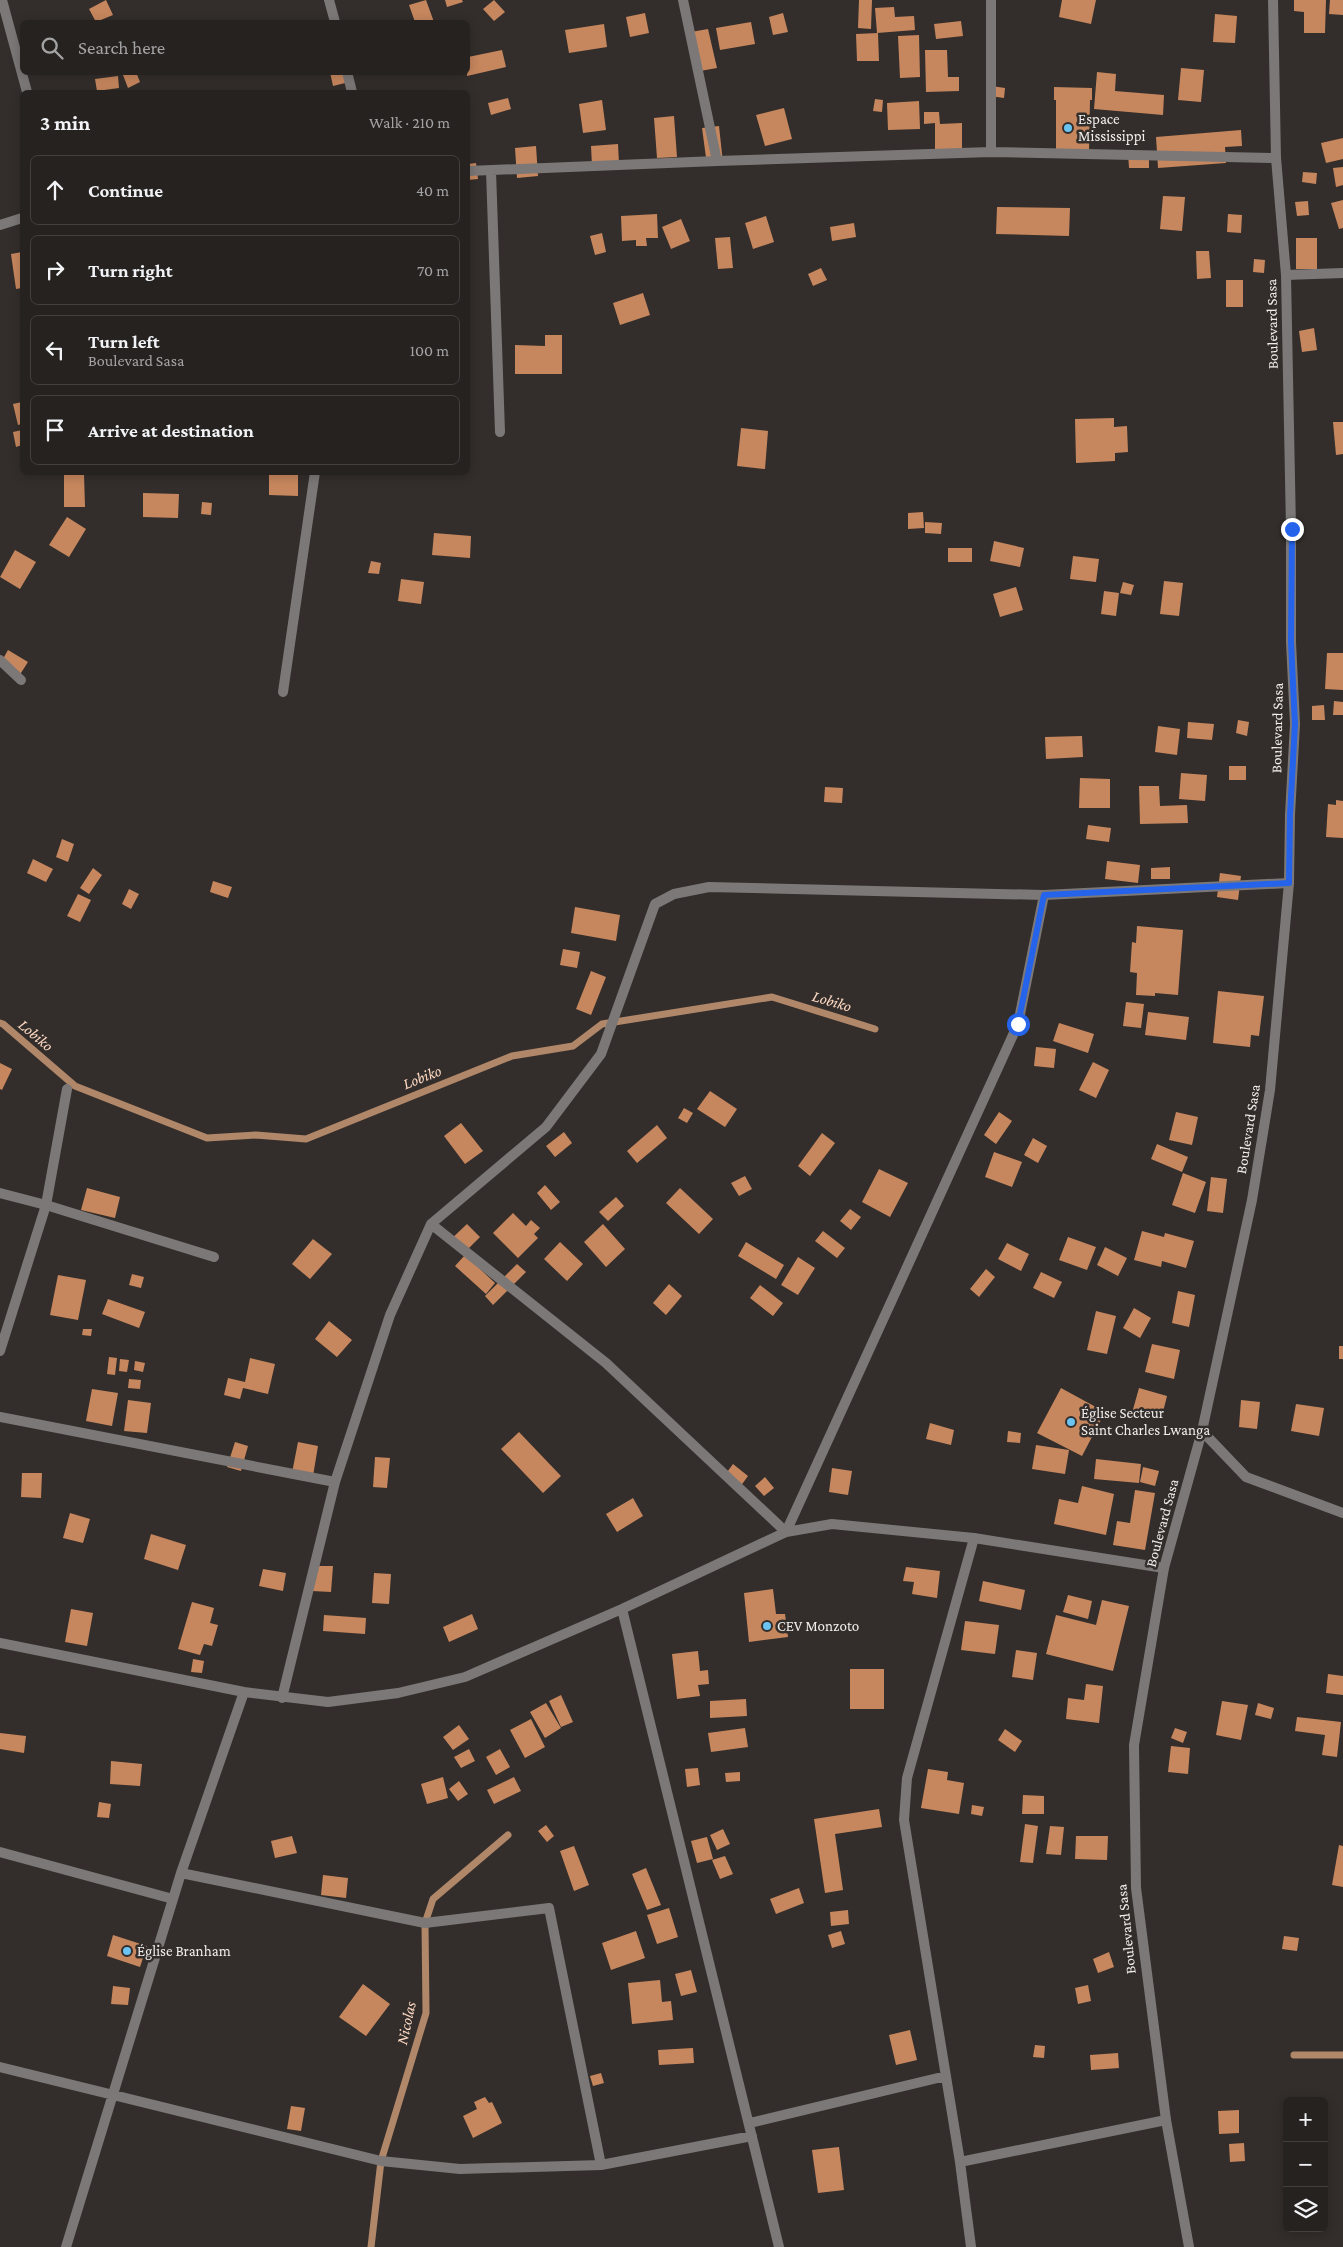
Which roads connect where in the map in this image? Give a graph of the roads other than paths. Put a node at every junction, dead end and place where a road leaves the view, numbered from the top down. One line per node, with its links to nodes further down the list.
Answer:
1 (2, 0): 7 (street)
2 (330, 0): 6 (street)
3 (683, 0): 14 (street)
4 (991, 0): 12 (street)
5 (1273, 0): 13 (street, Boulevard Sasa)
6 (335, 20)
7 (20, 69)
8 (22, 75): 10 (street)
9 (348, 75): 11 (street)
10 (25, 90)
11 (352, 90)
12 (991, 152): 13 (street); 14 (street)
13 (1276, 158): 20 (street, Boulevard Sasa)
14 (717, 161): 16 (street)
15 (470, 171): 16 (street)
16 (491, 171): 21 (street)
17 (20, 219): 18 (street)
18 (0, 225)
19 (1343, 273): 20 (street)
20 (1286, 275): 26 (street, Boulevard Sasa)
21 (500, 432)
22 (315, 475): 25 (street)
23 (0, 660): 24 (street)
24 (21, 680)
25 (283, 692)
26 (1289, 883): 27 (street); 35 (street, Boulevard Sasa)
27 (1044, 895): 31 (street); 38 (street)
28 (67, 1089): 30 (street)
29 (0, 1194): 30 (street)
30 (46, 1205): 32 (street); 33 (street)
31 (431, 1224): 36 (street); 38 (street)
32 (214, 1257)
33 (0, 1351)
34 (0, 1417): 36 (street)
35 (1202, 1431): 37 (street); 40 (street, Boulevard Sasa)
36 (336, 1482): 44 (street)
37 (1343, 1513)
38 (786, 1532): 39 (street); 41 (street)
39 (974, 1538): 40 (street); 49 (street)
40 (1164, 1568): 51 (street, Boulevard Sasa)
41 (622, 1609): 44 (street); 52 (street)
42 (0, 1643): 43 (street)
43 (244, 1692): 44 (street); 46 (street)
44 (282, 1698)
45 (0, 1852): 47 (street)
46 (181, 1873): 47 (street); 55 (street)
47 (173, 1899): 50 (street)
48 (0, 2067): 50 (street)
49 (946, 2076): 52 (street); 54 (street)
50 (113, 2095): 55 (street); 56 (street)
51 (1166, 2120): 54 (street); 59 (street, Boulevard Sasa)
52 (750, 2123): 53 (street)
53 (752, 2136): 55 (street); 57 (street)
54 (960, 2162): 58 (street)
55 (602, 2164)
56 (66, 2247)
57 (779, 2247)
58 (971, 2247)
59 (1189, 2247)

